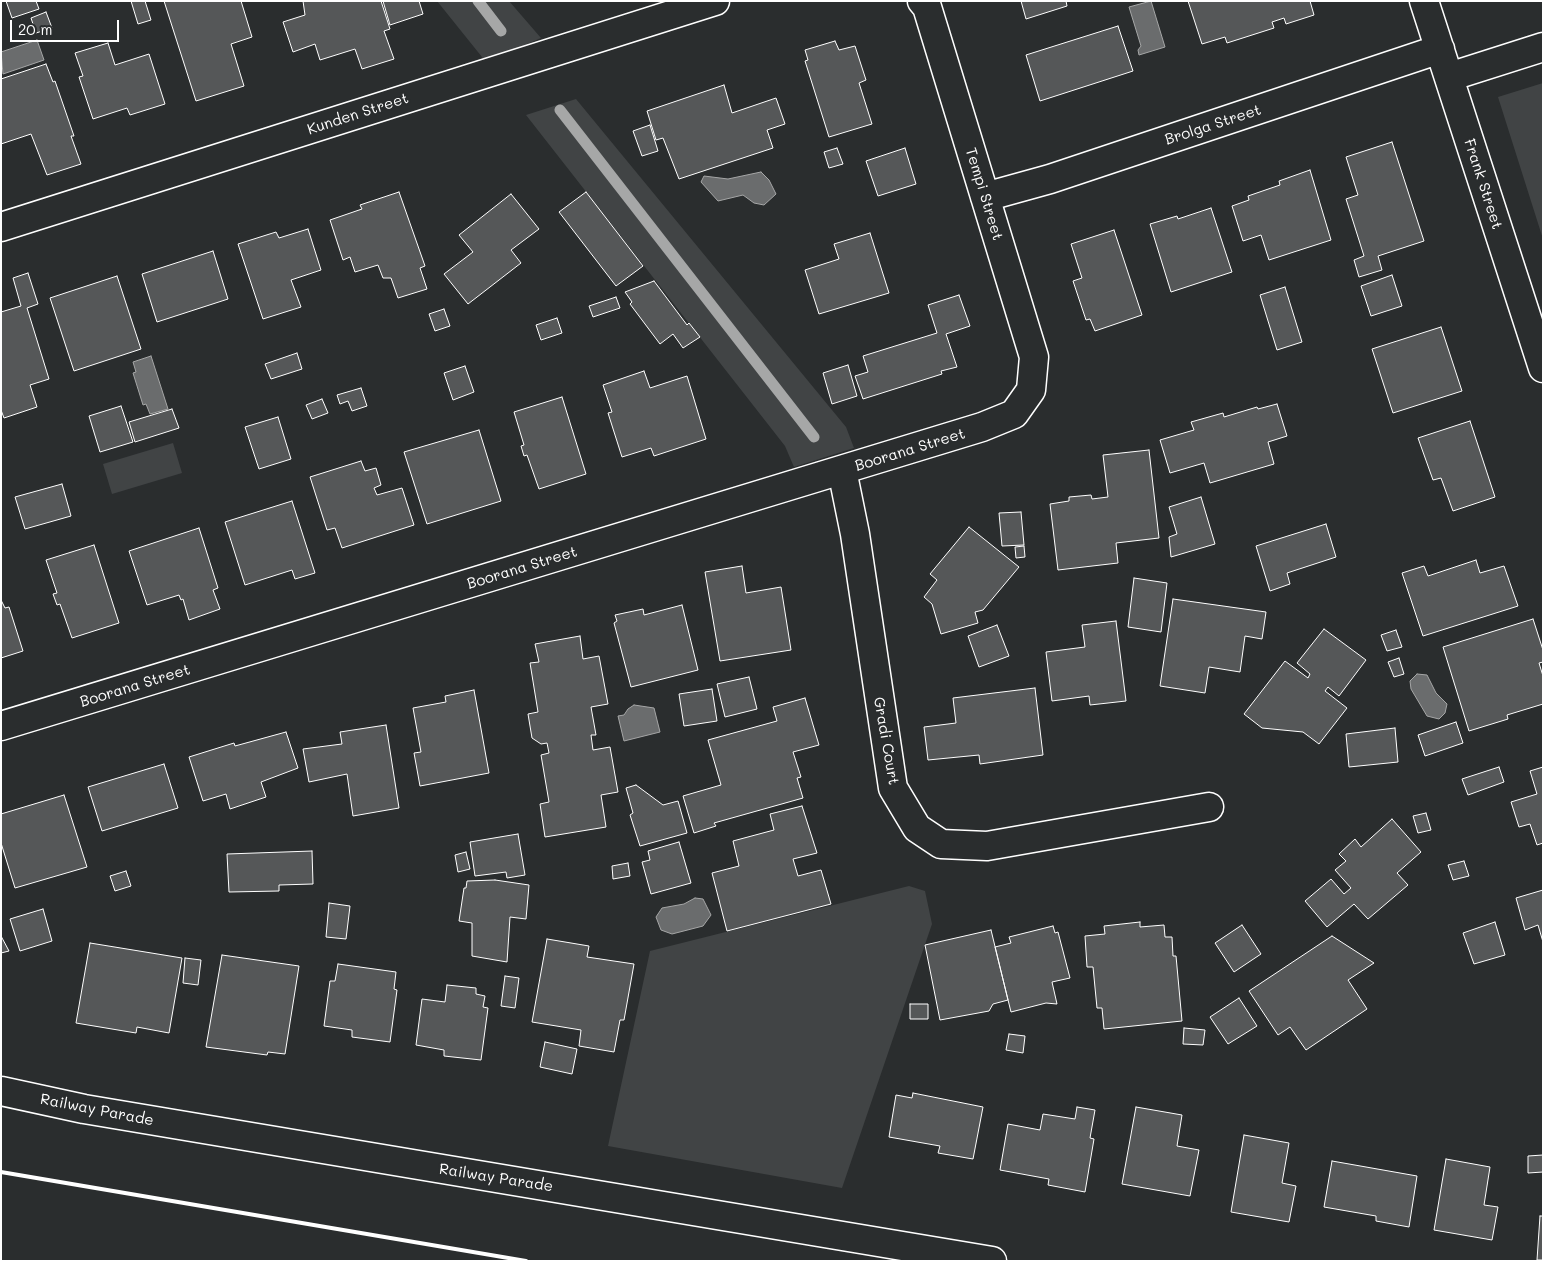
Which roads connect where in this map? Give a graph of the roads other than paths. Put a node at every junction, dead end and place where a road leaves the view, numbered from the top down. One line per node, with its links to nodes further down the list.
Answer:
1 (715, 1): 8 (street, Kunden Street)
2 (922, 1): 7 (street, Tempi Street)
3 (1424, 1): 5 (street, Frank Street)
4 (1543, 47): 6 (street)
5 (1440, 49): 6 (street, Frank Street); 7 (street, Brolga Street)
6 (1449, 77): 9 (street, Frank Street)
7 (984, 197): 10 (street, Tempi Street)
8 (1, 227)
9 (1543, 368)
10 (1031, 390): 11 (street, Boorana Street)
11 (842, 470): 12 (street, Boorana Street); 13 (street, Gradi Court)
12 (1, 726)
13 (1209, 807)
14 (1, 1091): 15 (street, Railway Parade)
15 (992, 1261)

